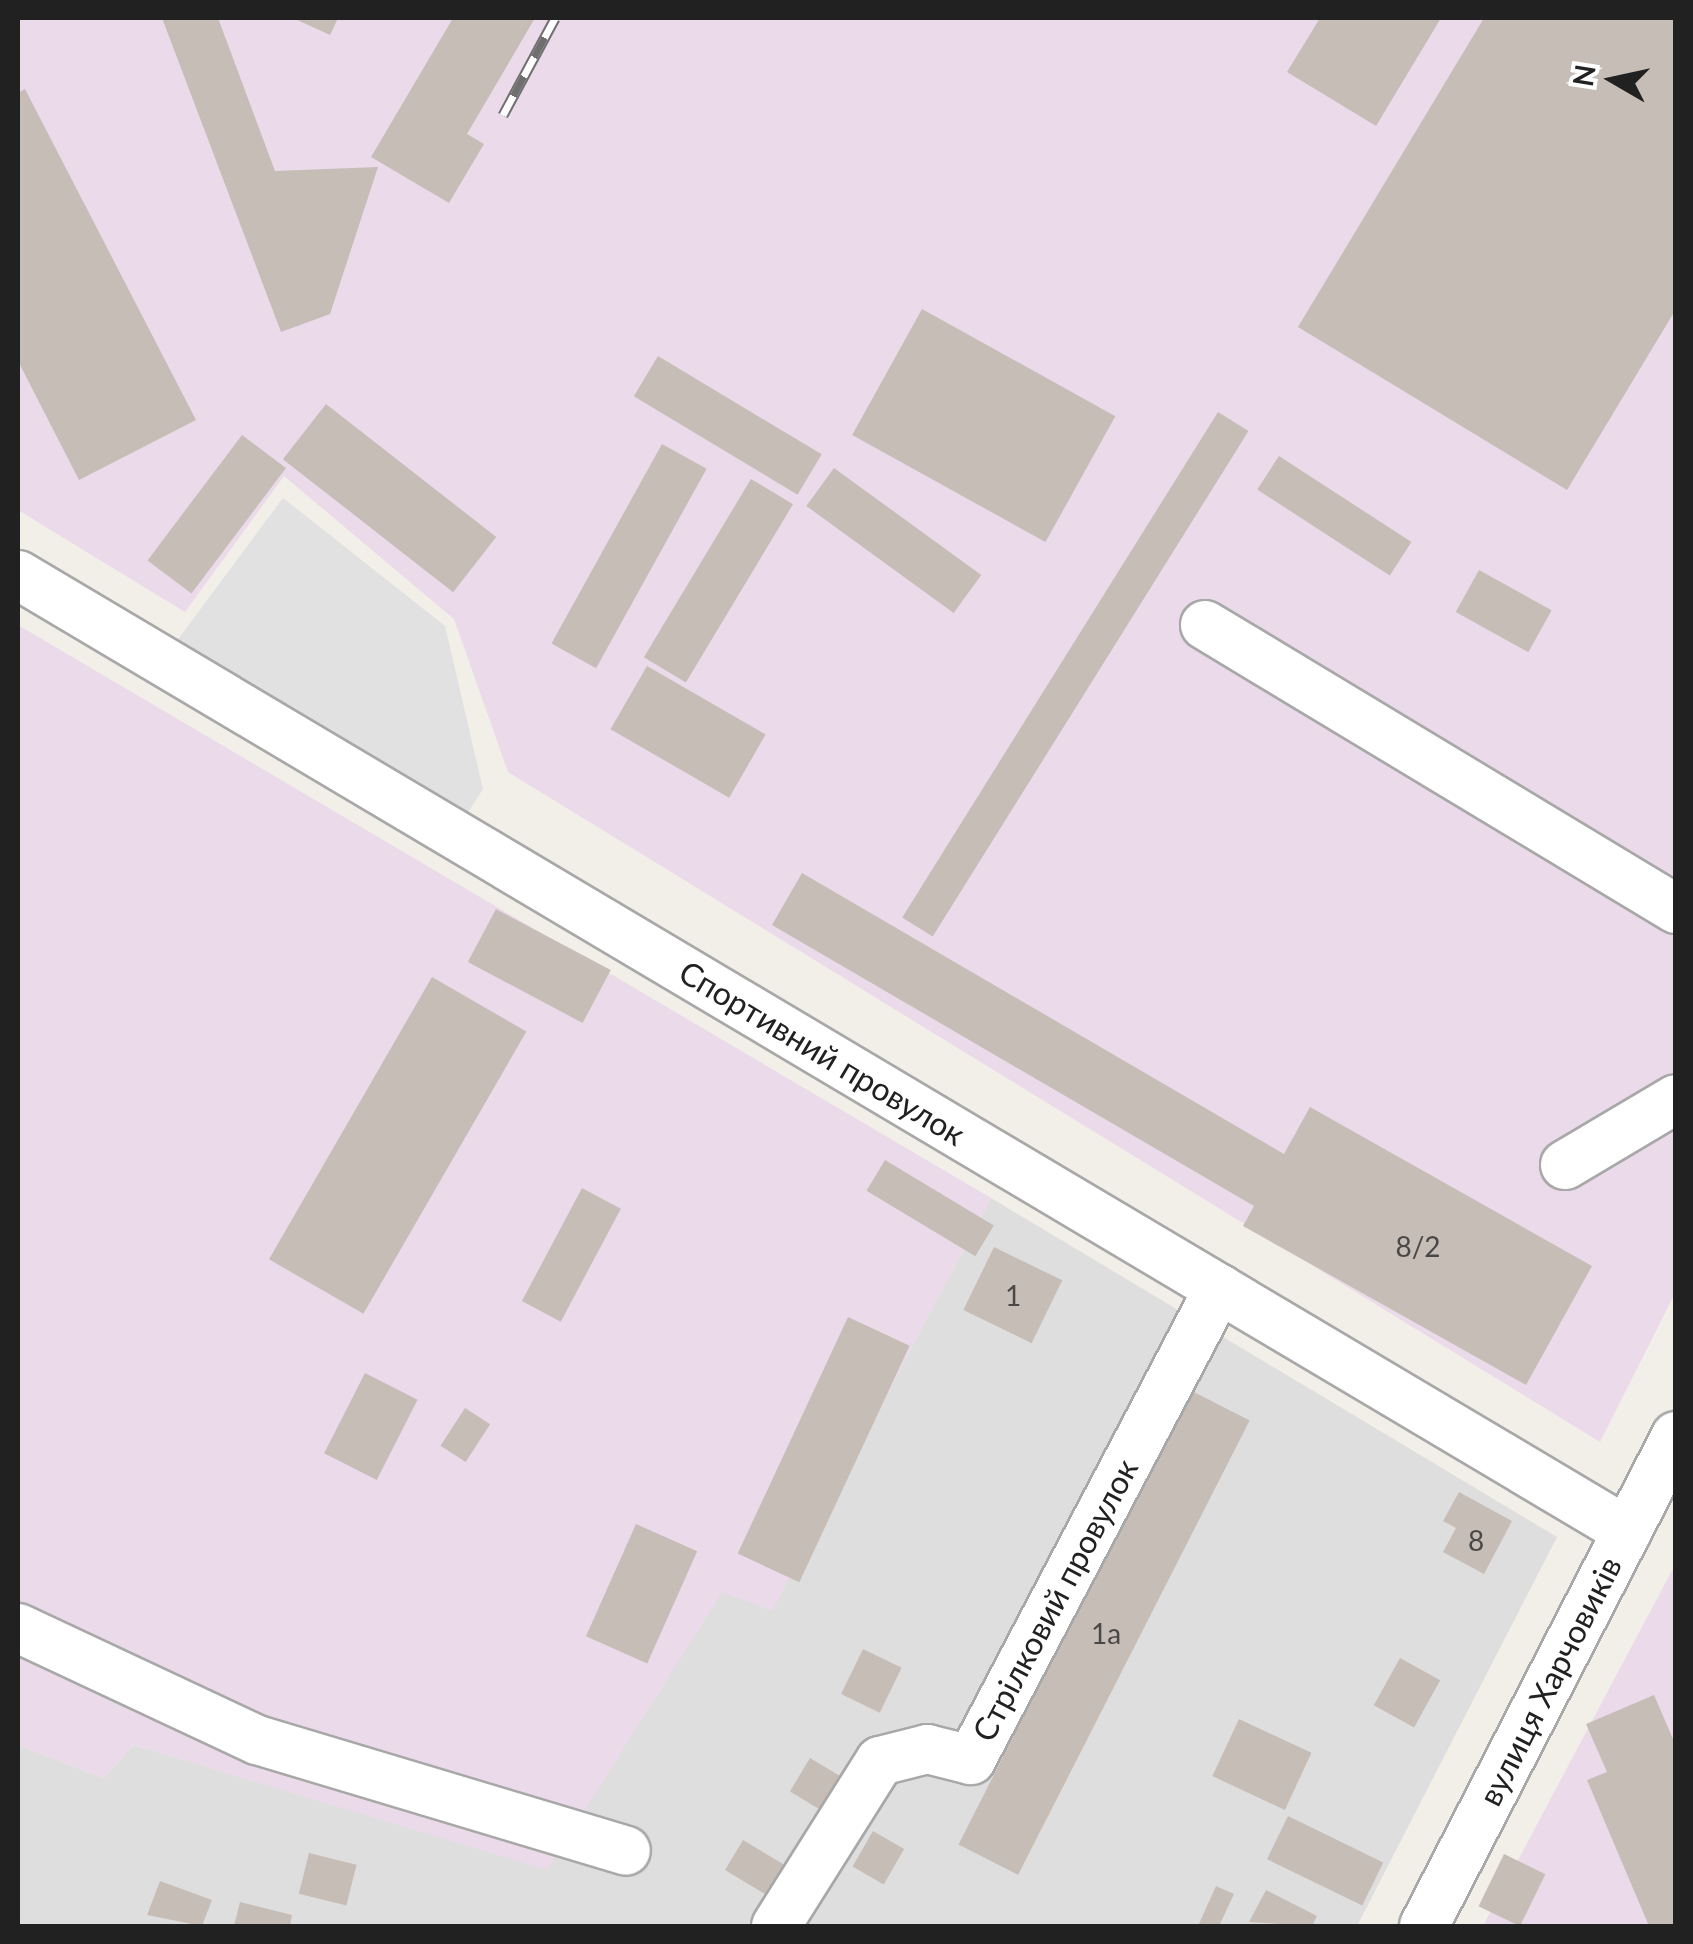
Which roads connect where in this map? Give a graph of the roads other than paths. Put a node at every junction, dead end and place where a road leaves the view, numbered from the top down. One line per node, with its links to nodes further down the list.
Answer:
1 (18, 575): 6 (street, Спортивний провулок)
2 (1205, 625): 3 (street)
3 (1676, 909)
4 (1676, 1099): 5 (street)
5 (1565, 1165)
6 (1219, 1288): 8 (street, Спортивний провулок); 11 (street, Стрілковий провулок)
7 (1676, 1436): 8 (street, вулиця Харчовиків)
8 (1627, 1531): 12 (street, вулиця Харчовиків)
9 (18, 1628): 10 (street)
10 (626, 1851)
11 (776, 1926)
12 (1424, 1926)

